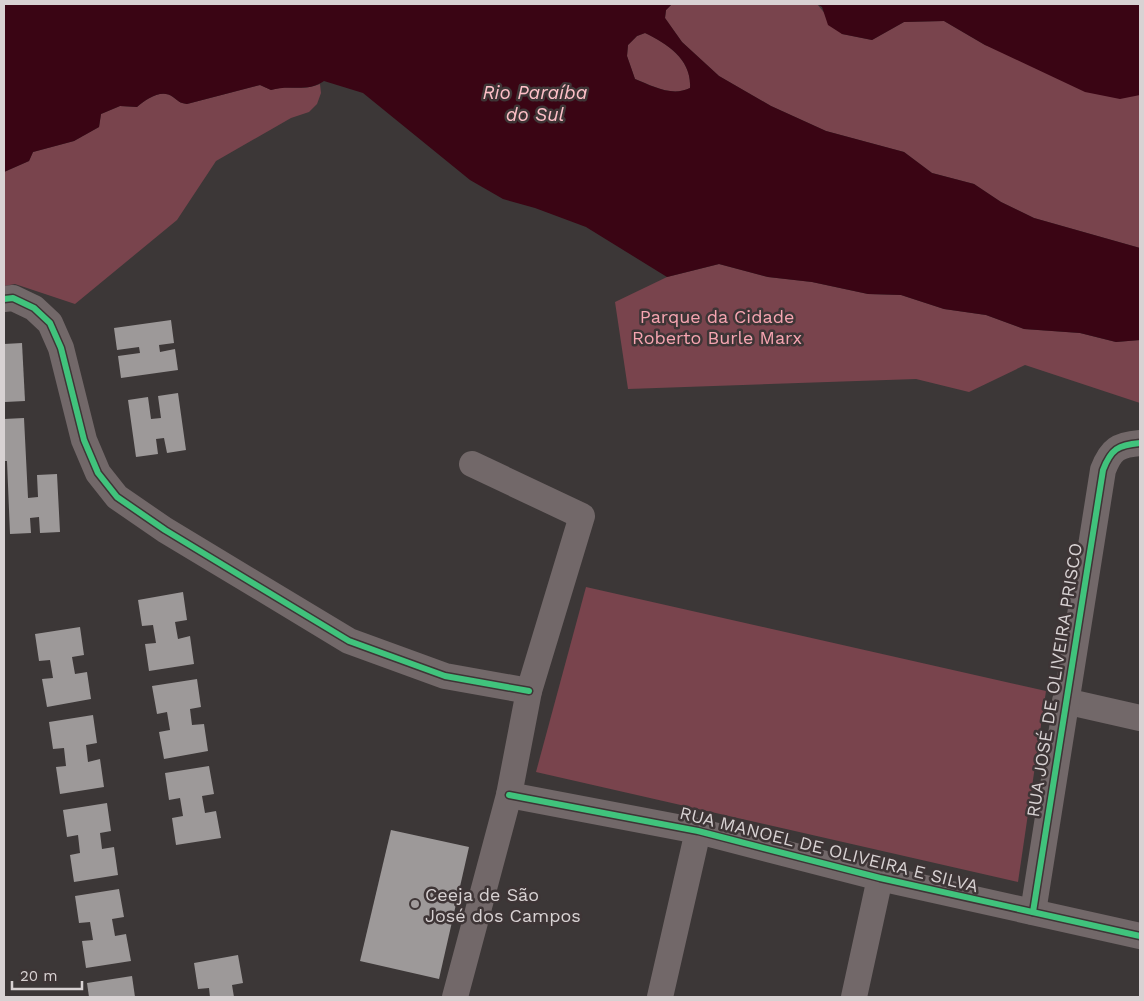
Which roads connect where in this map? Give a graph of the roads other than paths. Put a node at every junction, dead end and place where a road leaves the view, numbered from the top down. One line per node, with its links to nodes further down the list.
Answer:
1 (4, 299): 4 (street)
2 (1140, 443): 5 (street, RUA JOSÉ DE OLIVEIRA PRISCO)
3 (472, 464): 4 (street)
4 (529, 691): 7 (street)
5 (1065, 701): 6 (street); 10 (street, RUA JOSÉ DE OLIVEIRA PRISCO)
6 (1140, 718)
7 (509, 795): 8 (street, RUA MANOEL DE OLIVEIRA E SILVA); 12 (street)
8 (698, 831): 9 (street, RUA MANOEL DE OLIVEIRA E SILVA); 13 (street)
9 (880, 878): 10 (street, RUA MANOEL DE OLIVEIRA E SILVA); 14 (street)
10 (1033, 912): 11 (street, RUA MANOEL DE OLIVEIRA E SILVA)
11 (1140, 936)
12 (455, 997)
13 (660, 997)
14 (854, 997)

